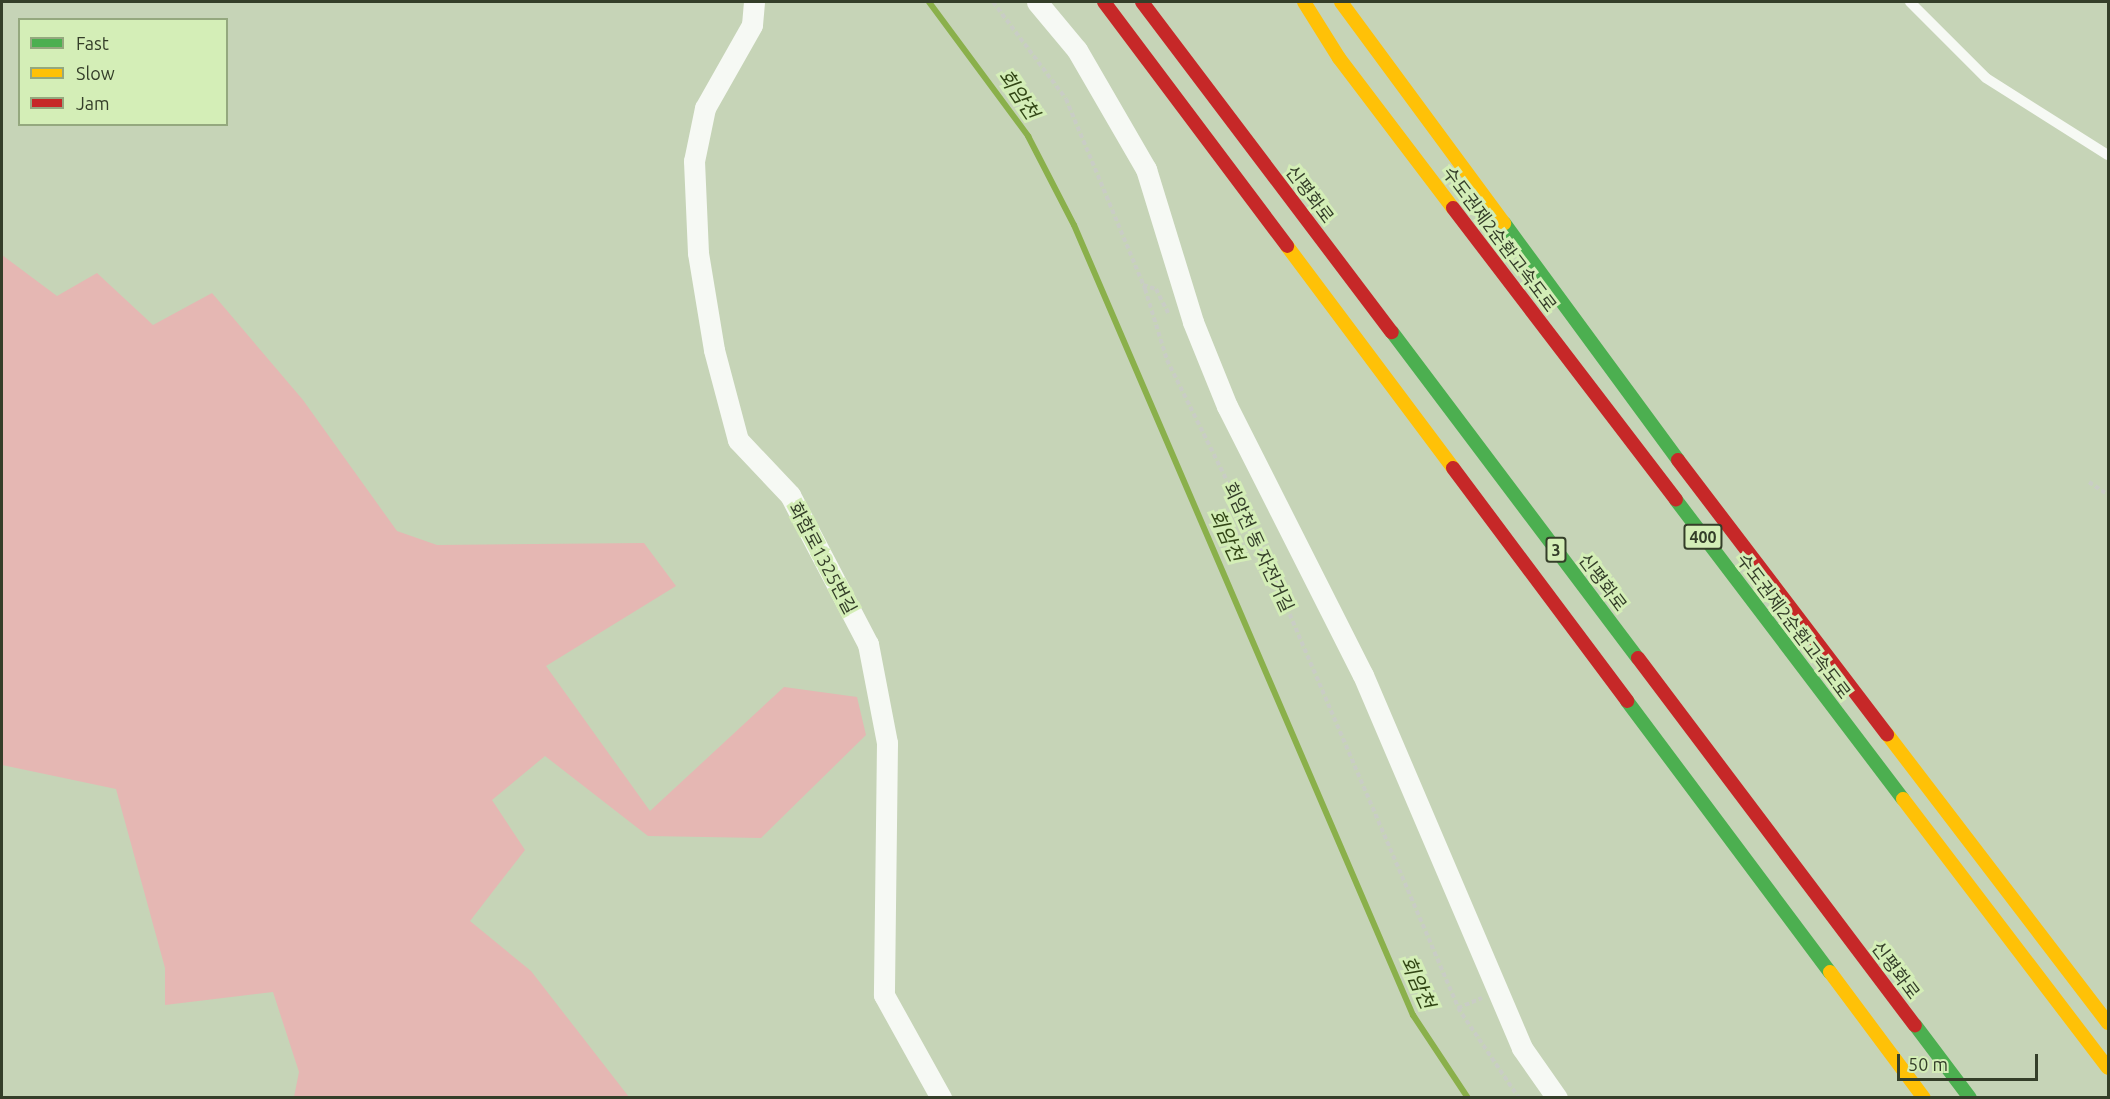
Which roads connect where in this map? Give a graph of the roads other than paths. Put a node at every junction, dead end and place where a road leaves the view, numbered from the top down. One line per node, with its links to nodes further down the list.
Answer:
1 (754, 2): 11 (street, 화합로1325번길)
2 (1037, 2): 12 (street)
3 (1104, 2): 13 (highway, 3)
4 (1142, 2): 14 (highway, 신평화로 / 3)
5 (1304, 2): 10 (highway, 수도권제2순환고속도로 / 400)
6 (1341, 2): 9 (highway, 수도권제2순환고속도로 / 400)
7 (1910, 2): 8 (lane)
8 (2109, 155)
9 (2109, 1023)
10 (2109, 1068)
11 (941, 1098)
12 (1557, 1098)
13 (1924, 1098)
14 (1970, 1098)

